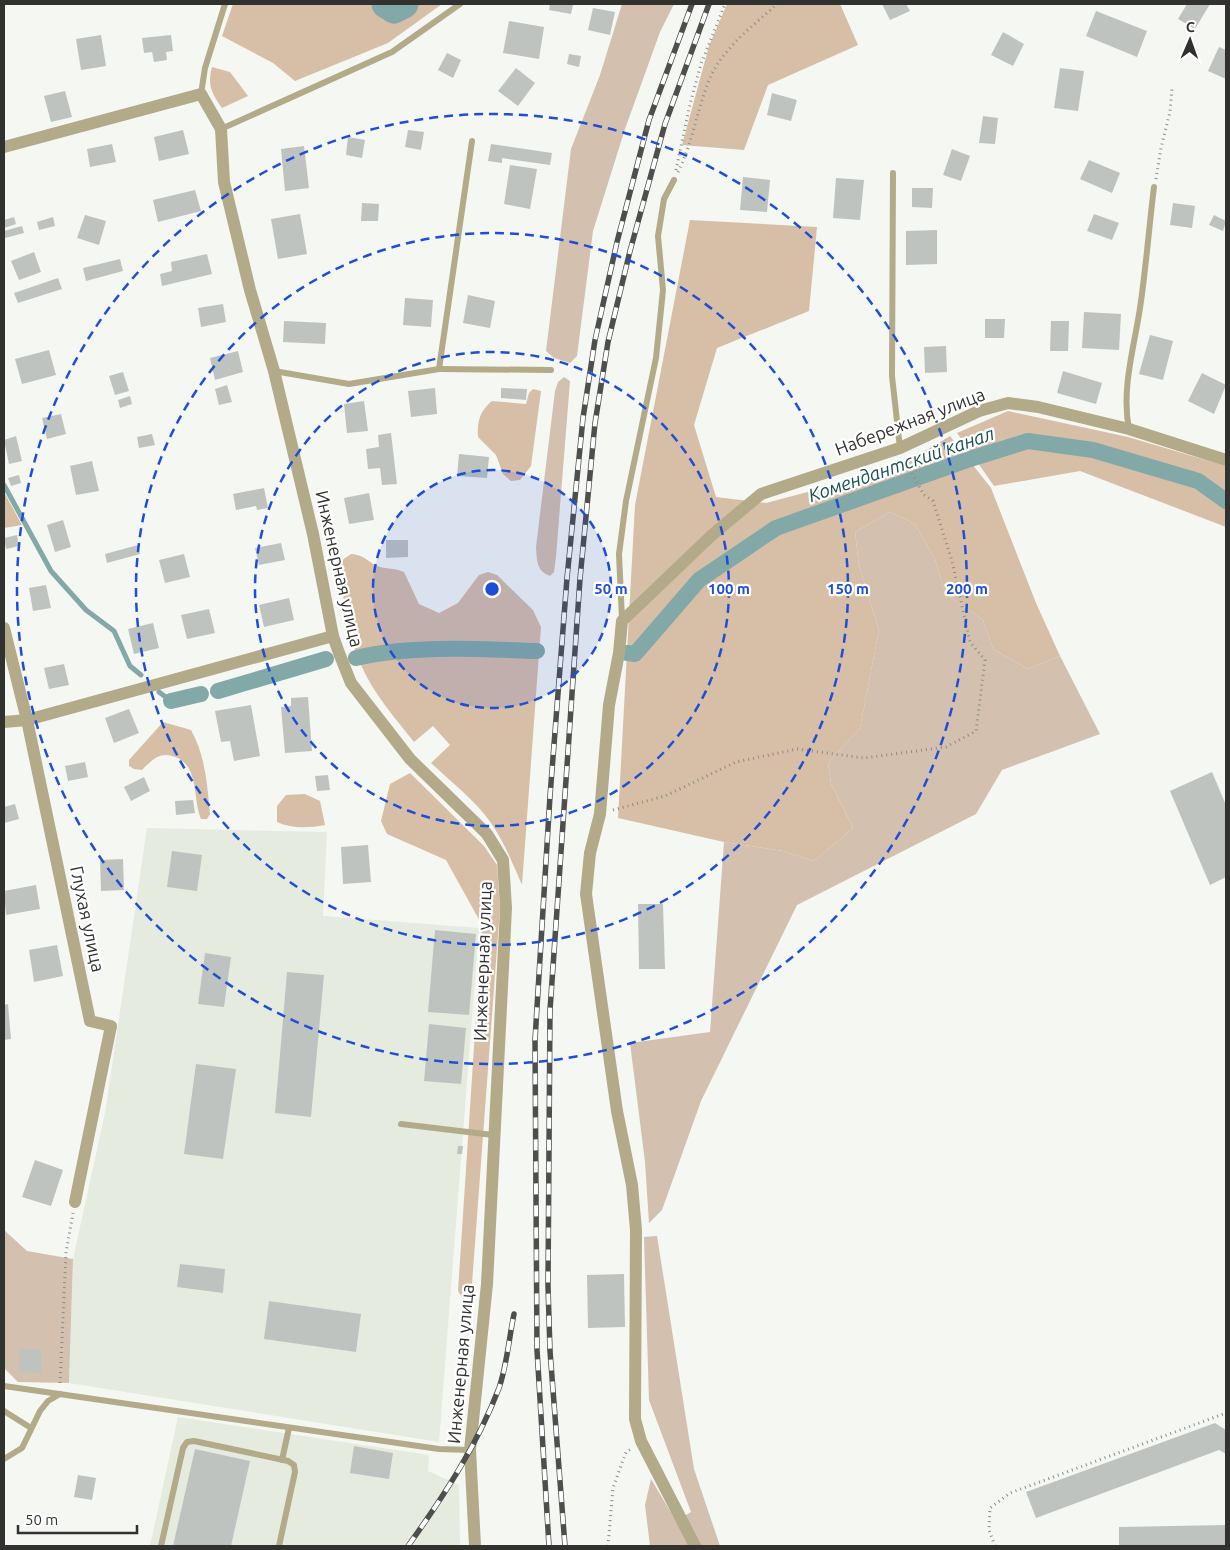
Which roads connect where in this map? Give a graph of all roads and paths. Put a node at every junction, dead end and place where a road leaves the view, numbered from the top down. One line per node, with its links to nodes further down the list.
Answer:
1 (225, 4): 6 (lane)
2 (460, 4): 7 (lane)
3 (725, 4): 11 (path)
4 (777, 4): 11 (path)
5 (1172, 88): 12 (path)
6 (201, 94): 7 (street, Инженерная улица); 9 (street)
7 (222, 129): 15 (street, Инженерная улица)
8 (472, 141): 13 (lane)
9 (4, 147)
10 (893, 173): 17 (lane)
11 (674, 180): 19 (lane)
12 (1154, 187): 16 (lane)
13 (439, 369): 14 (lane); 15 (lane)
14 (551, 370)
15 (274, 371): 21 (street, Инженерная улица)
16 (1129, 429): 17 (street, Набережная улица); 18 (street, Набережная улица)
17 (900, 448): 19 (street, Набережная улица); 24 (path)
18 (1226, 460)
19 (622, 621): 24 (street)
20 (4, 628): 22 (street, Глухая улица)
21 (332, 636): 22 (street); 26 (street, Инженерная улица)
22 (27, 720): 23 (street); 27 (street, Глухая улица)
23 (4, 722)
24 (600, 814): 34 (street)
25 (401, 1124): 26 (lane)
26 (493, 1135): 35 (street, Инженерная улица)
27 (75, 1202): 29 (path)
28 (4, 1386): 29 (lane)
29 (60, 1394): 32 (lane); 33 (lane)
30 (4, 1411): 32 (lane)
31 (1226, 1413): 43 (path)
32 (31, 1428): 36 (lane)
33 (289, 1428): 35 (lane); 37 (lane)
34 (641, 1441): 41 (path); 42 (street)
35 (470, 1450): 40 (street, Инженерная улица)
36 (4, 1458)
37 (282, 1460): 38 (lane); 39 (lane)
38 (161, 1546)
39 (279, 1546)
40 (475, 1546)
41 (608, 1546)
42 (696, 1546)
43 (995, 1546)

